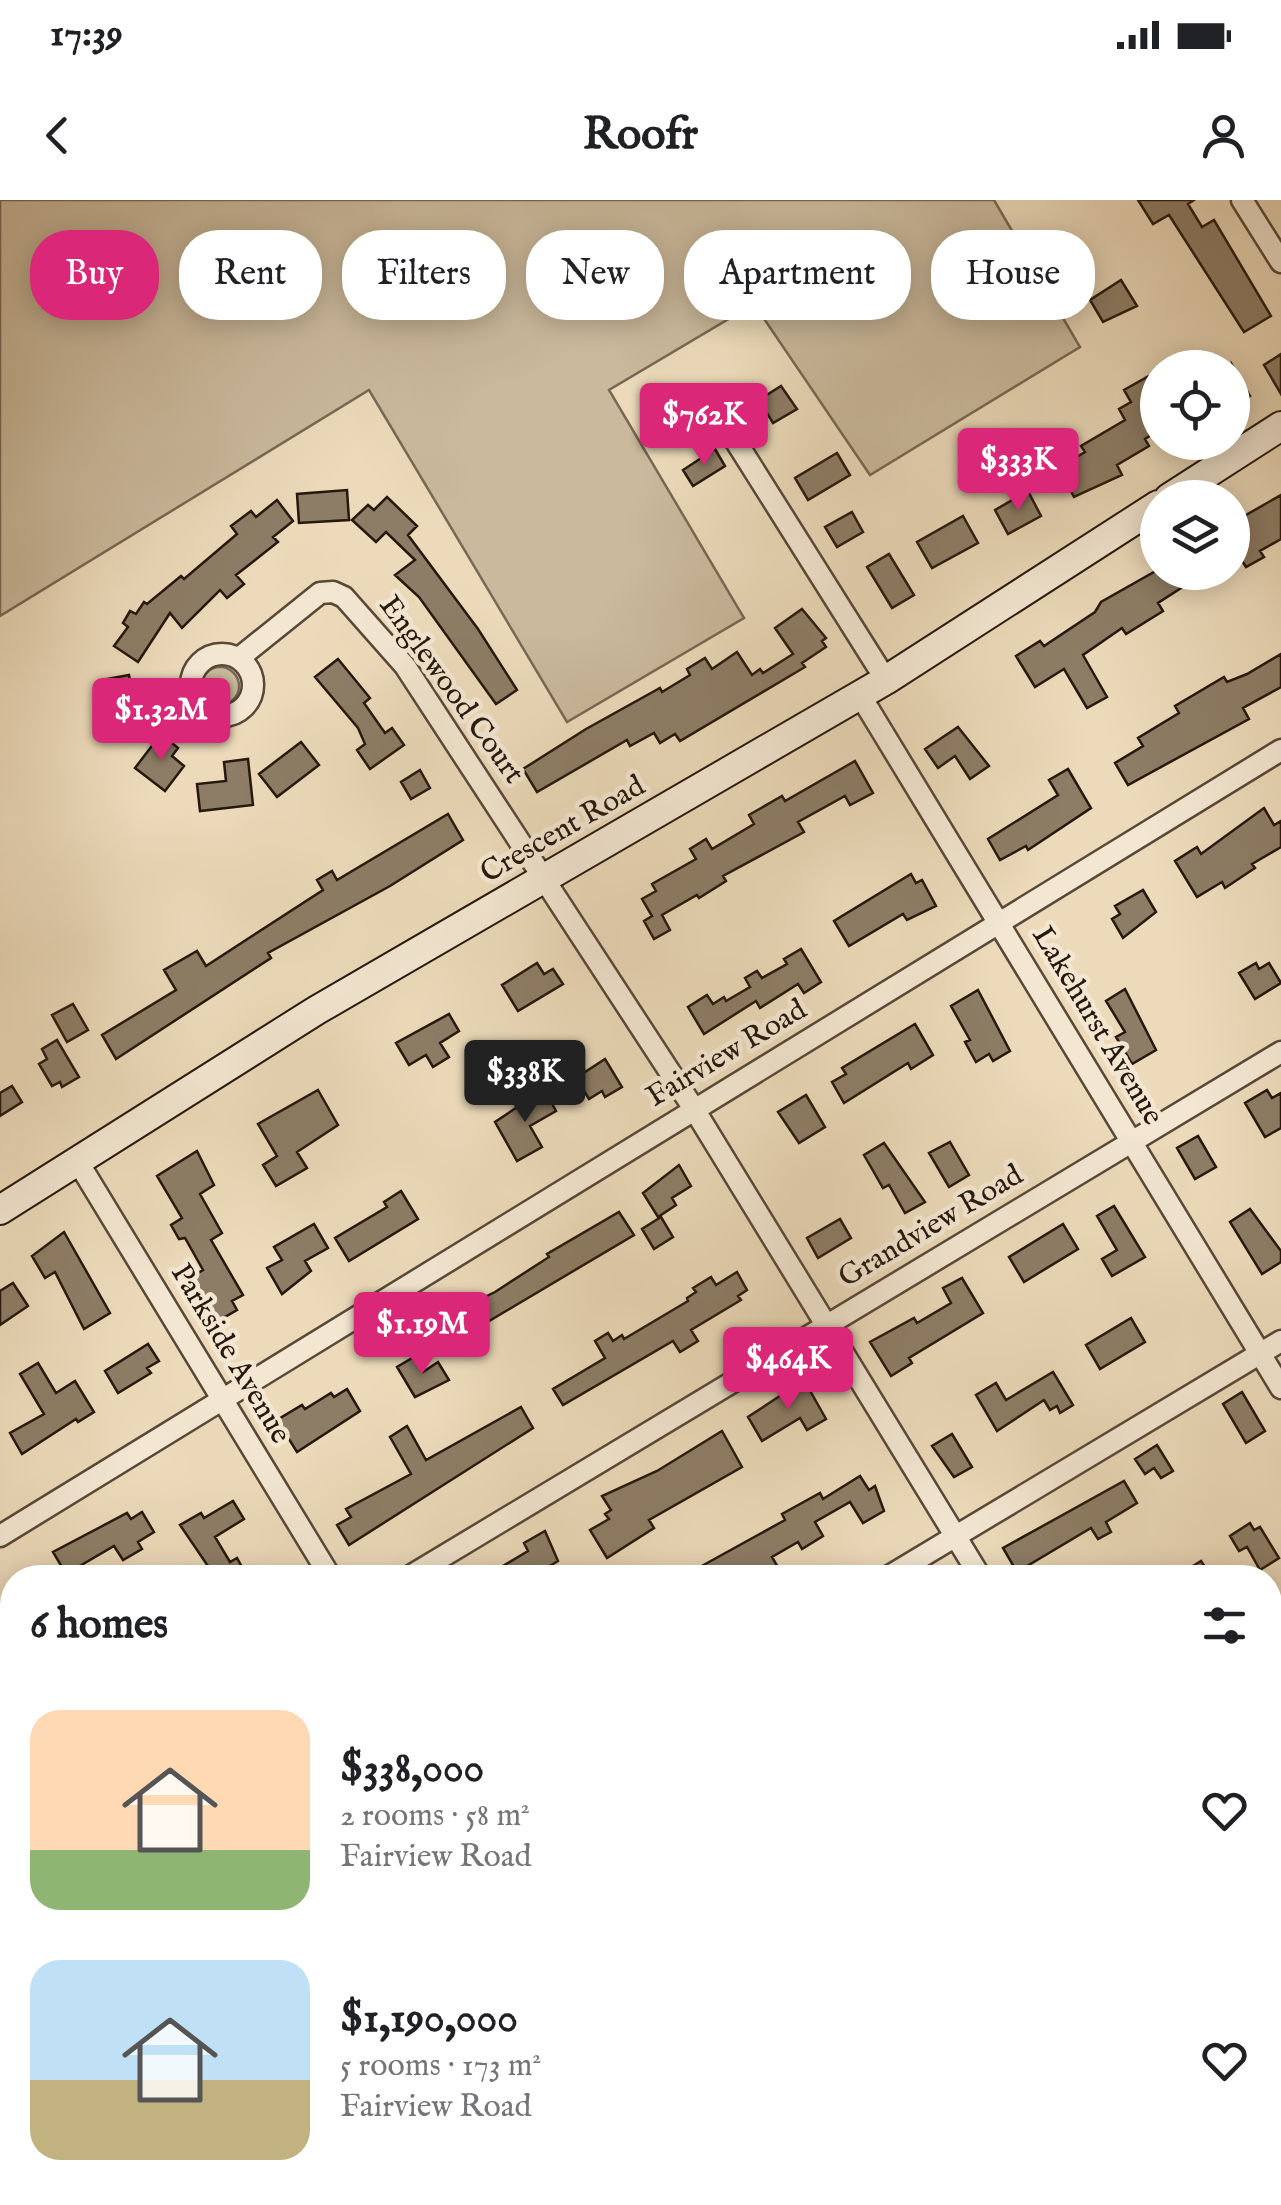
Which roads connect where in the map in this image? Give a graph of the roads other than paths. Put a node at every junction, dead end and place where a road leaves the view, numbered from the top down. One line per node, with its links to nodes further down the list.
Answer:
1 (1242, 200): 2 (street)
2 (1281, 262)
3 (723, 421): 8 (street)
4 (1281, 426): 5 (street)
5 (1198, 480)
6 (1140, 517): 8 (street, Crescent Road)
7 (239, 658): 11 (street, Englewood Court)
8 (886, 680): 9 (street, Crescent Road)
9 (860, 695): 11 (street, Crescent Road); 12 (street, Lakehurst Avenue)
10 (1281, 750): 12 (street, Fairview Road)
11 (546, 877): 14 (street); 16 (street, Crescent Road)
12 (998, 923): 14 (street, Fairview Road); 15 (street, Lakehurst Avenue)
13 (1281, 1052): 15 (street, Grandview Road)
14 (694, 1109): 18 (street); 22 (street, Fairview Road)
15 (1132, 1141): 18 (street, Grandview Road); 20 (street, Lakehurst Avenue)
16 (78, 1162): 17 (street, Crescent Road); 22 (street, Parkside Avenue)
17 (0, 1210)
18 (826, 1325): 24 (street); 26 (street, Grandview Road)
19 (1281, 1340): 20 (street)
20 (1260, 1354): 21 (street, Lakehurst Avenue); 24 (street)
21 (1281, 1388)
22 (222, 1400): 23 (street, Fairview Road); 25 (street, Parkside Avenue)
23 (0, 1536)
24 (956, 1536): 27 (street); 28 (street)
25 (324, 1565)
26 (429, 1565)
27 (908, 1565)
28 (973, 1565)

